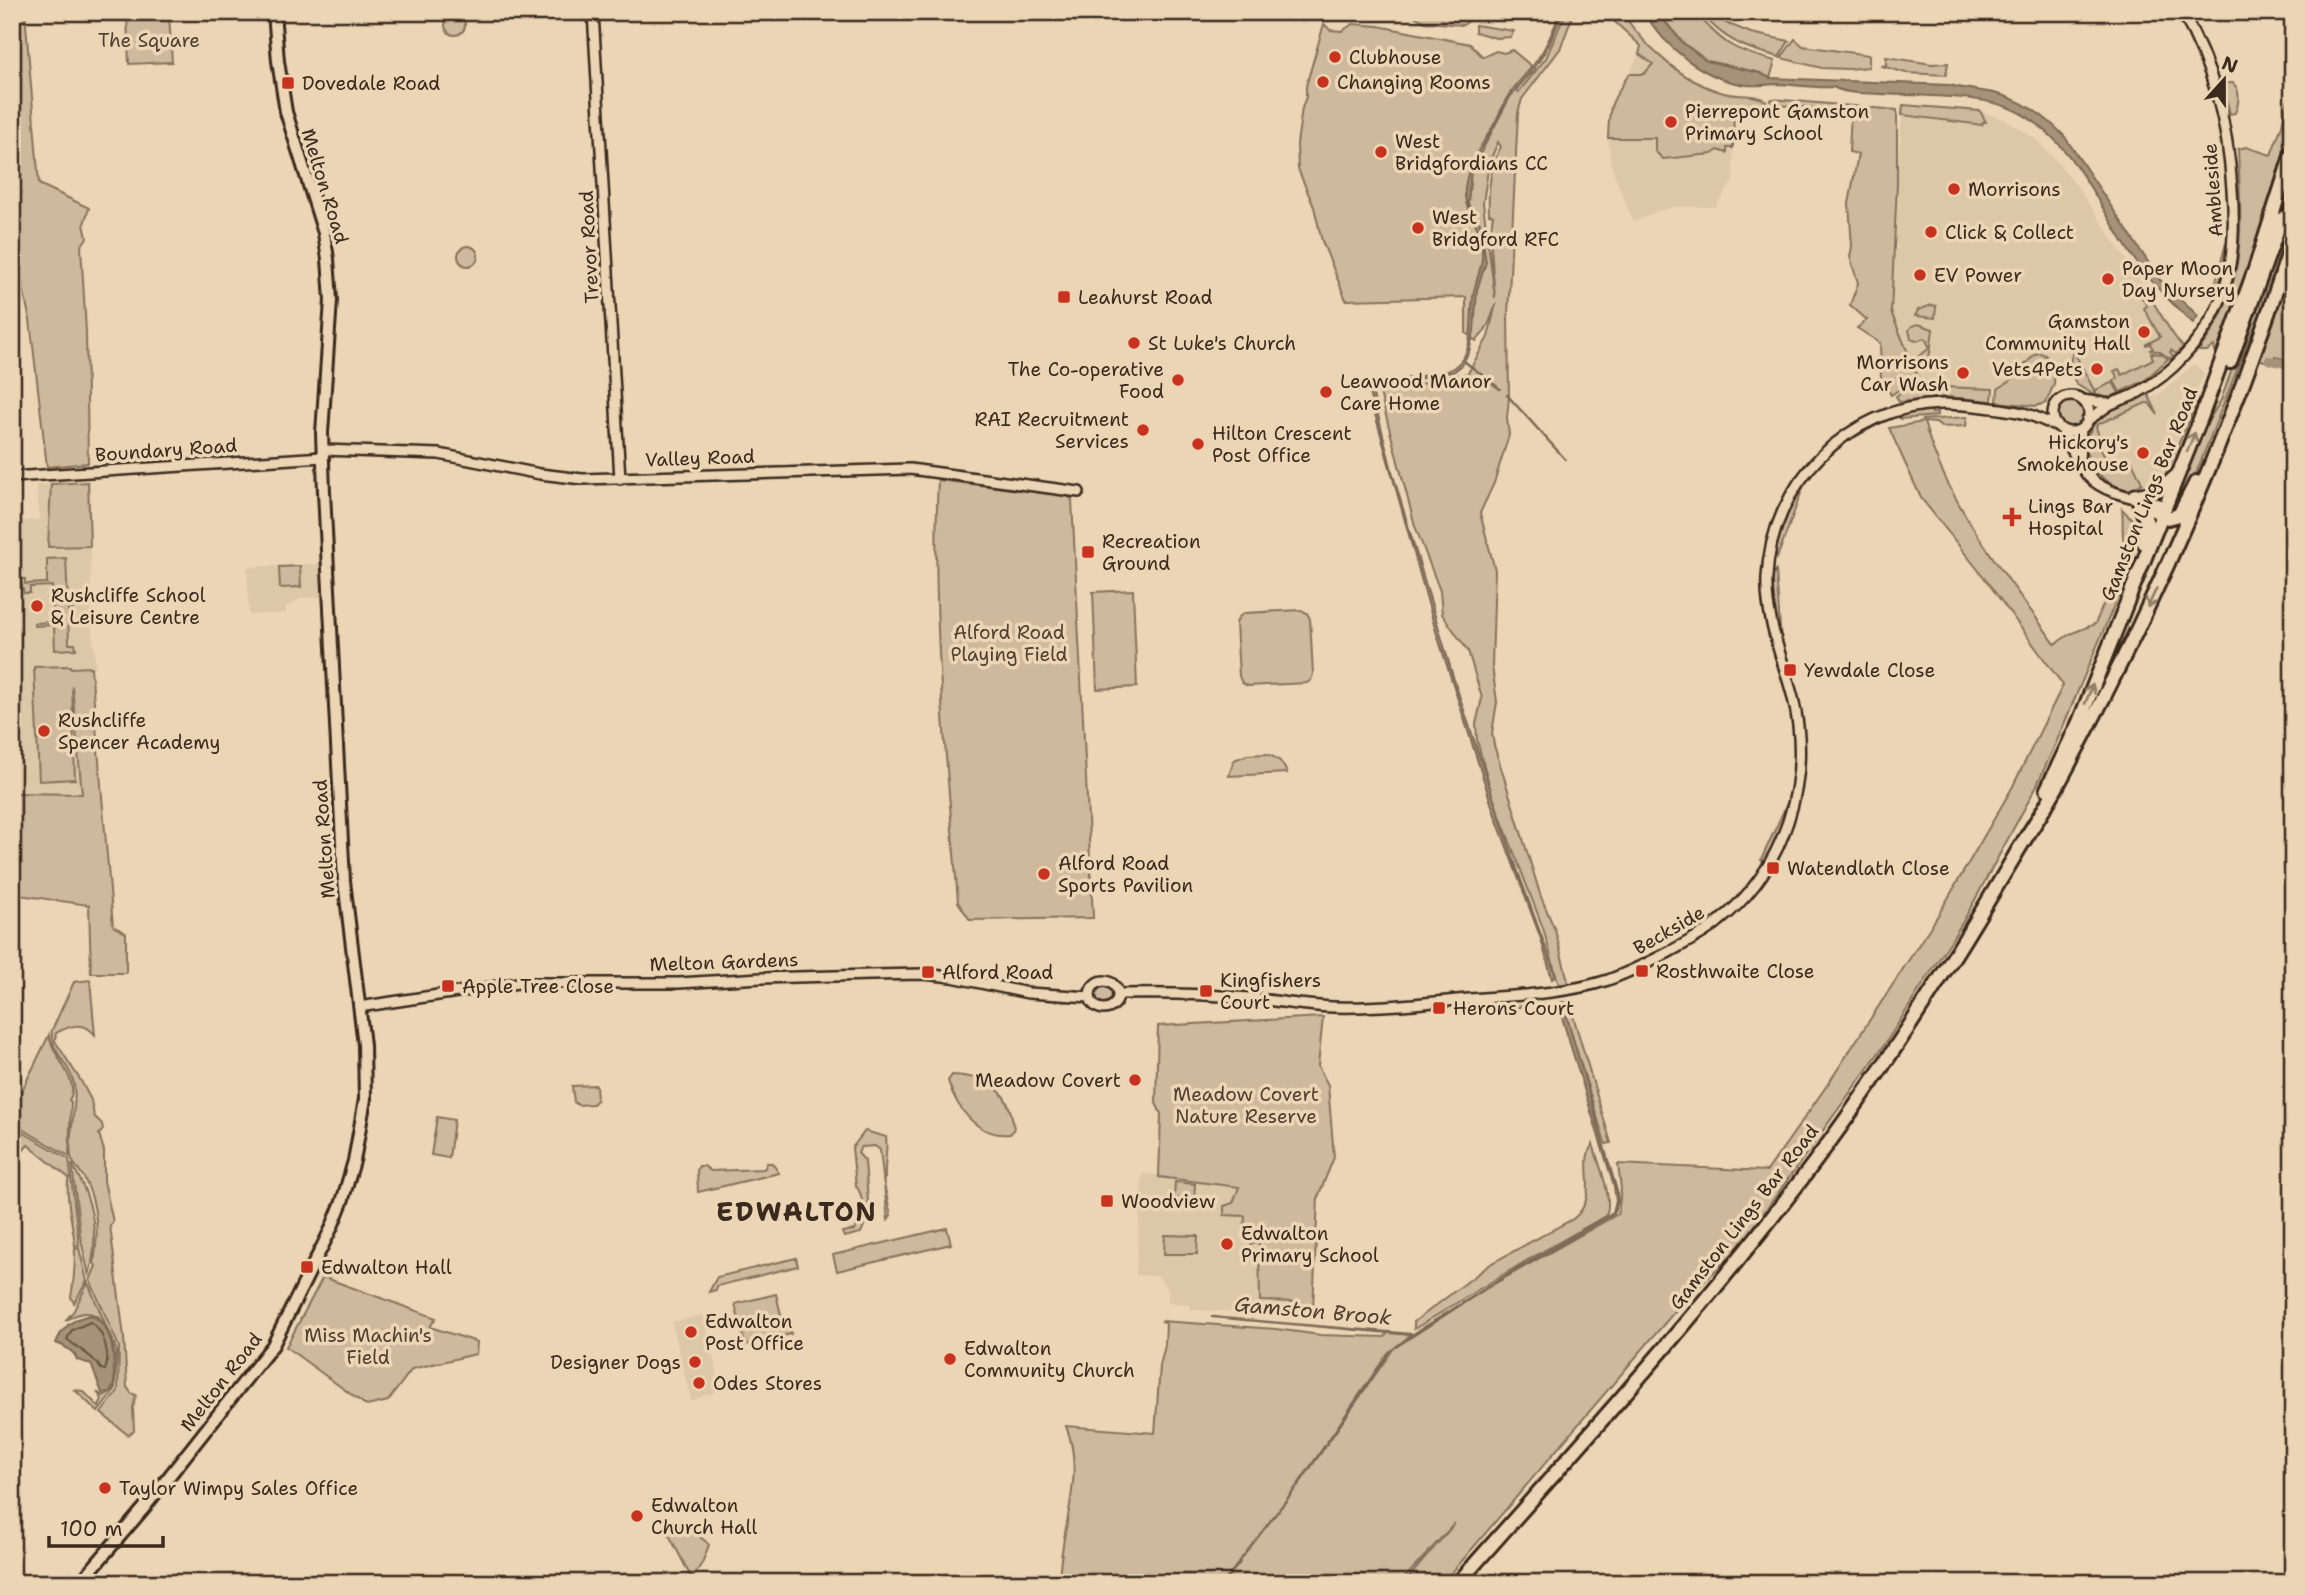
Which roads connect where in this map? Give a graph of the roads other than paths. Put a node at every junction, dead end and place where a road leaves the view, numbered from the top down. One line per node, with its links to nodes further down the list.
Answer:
1 (274, 12): 17 (main road, Melton Road)
2 (593, 12): 21 (street, Trevor Road)
3 (2182, 12): 11 (street, Ambleside)
4 (2293, 150): 5 (highway, Gamston Lings Bar Road)
5 (2278, 194): 6 (highway); 14 (highway, Gamston Lings Bar Road)
6 (2290, 217): 14 (highway)
7 (2293, 239): 8 (highway, Gamston Lings Bar Road)
8 (2290, 254): 9 (highway, Gamston Lings Bar Road)
9 (2275, 292): 26 (highway); 27 (highway, Gamston Lings Bar Road)
10 (2082, 400): 11 (street); 12 (street); 15 (street)
11 (2111, 404): 15 (street, Ambleside)
12 (2055, 405): 13 (street, Beckside); 16 (street)
13 (2029, 414): 16 (street, Beckside); 30 (street, Beckside)
14 (2202, 415): 19 (highway, Gamston Lings Bar Road, one-way to 14)
15 (2084, 425): 16 (street); 18 (street)
16 (2059, 427): 18 (street)
17 (323, 453): 20 (street, Boundary Road); 21 (street, Valley Road); 32 (main road, Melton Road)
18 (2079, 460): 23 (street)
19 (2180, 468): 23 (street); 25 (highway, Gamston Lings Bar Road)
20 (12, 477)
21 (620, 479): 22 (street, Valley Road)
22 (1079, 492)
23 (2122, 494): 24 (street); 25 (street)
24 (2141, 507): 25 (street); 28 (highway)
25 (2163, 511): 26 (highway); 28 (highway, Gamston Lings Bar Road)
26 (2177, 516): 27 (highway)
27 (2181, 537): 29 (highway, Gamston Lings Bar Road, one-way to 29)
28 (2113, 636): 29 (highway, Gamston Lings Bar Road, one-way to 28)
29 (2020, 846): 34 (highway, Gamston Lings Bar Road)
30 (1118, 994): 31 (street); 31 (street)
31 (1090, 997): 32 (street, Melton Gardens)
32 (359, 1007): 33 (main road, Melton Road)
33 (80, 1583)
34 (1458, 1583)

